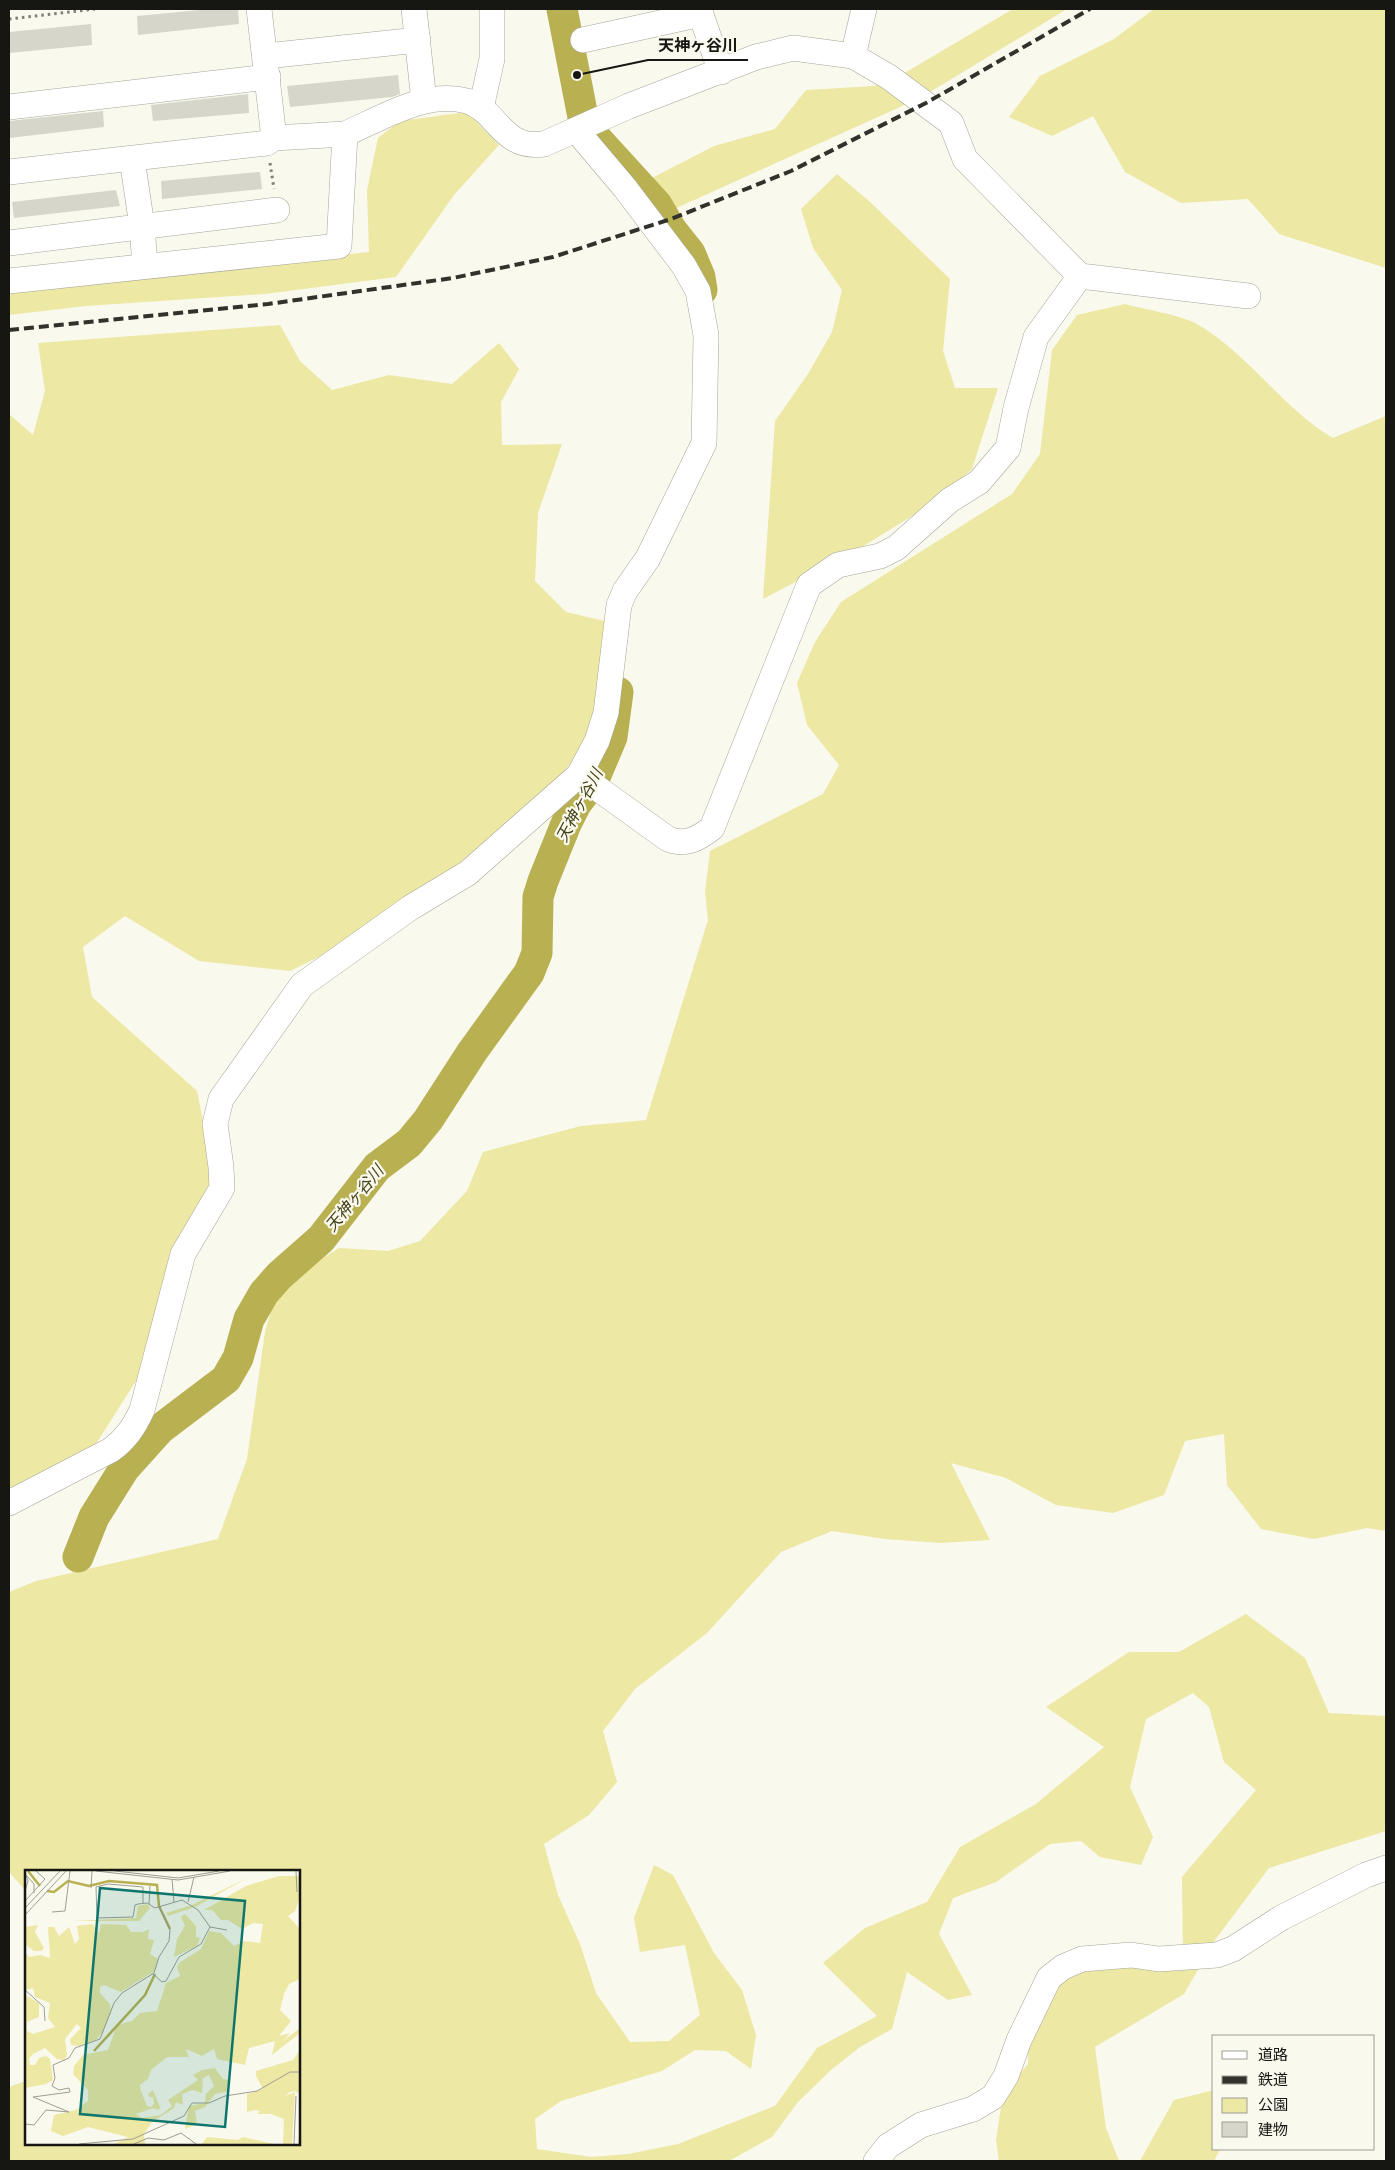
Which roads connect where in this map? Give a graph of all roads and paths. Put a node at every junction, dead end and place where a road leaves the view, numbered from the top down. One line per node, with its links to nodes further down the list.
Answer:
1 (95, 9): 7 (path)
2 (259, 9): 11 (street)
3 (414, 9): 8 (street)
4 (492, 9): 15 (street)
5 (864, 9): 10 (street)
6 (700, 11): 9 (street); 12 (street)
7 (9, 19)
8 (418, 40): 11 (street); 13 (street)
9 (583, 40)
10 (853, 56): 12 (street); 25 (street)
11 (267, 66): 14 (street); 18 (street)
12 (721, 72): 16 (street)
13 (424, 101): 15 (street); 17 (street)
14 (9, 107)
15 (481, 108): 16 (street)
16 (583, 127): 28 (street)
17 (345, 134): 18 (street); 24 (street)
18 (274, 138): 19 (street)
19 (132, 159): 20 (street); 22 (street)
20 (9, 172)
21 (277, 210): 22 (street)
22 (142, 226): 23 (street); 24 (street)
23 (9, 243)
24 (145, 266): 26 (street)
25 (1080, 276): 27 (street); 28 (street)
26 (9, 281)
27 (1248, 296)
28 (587, 780): 29 (street)
29 (9, 1503)
30 (1386, 1868): 31 (street)
31 (876, 2161)

